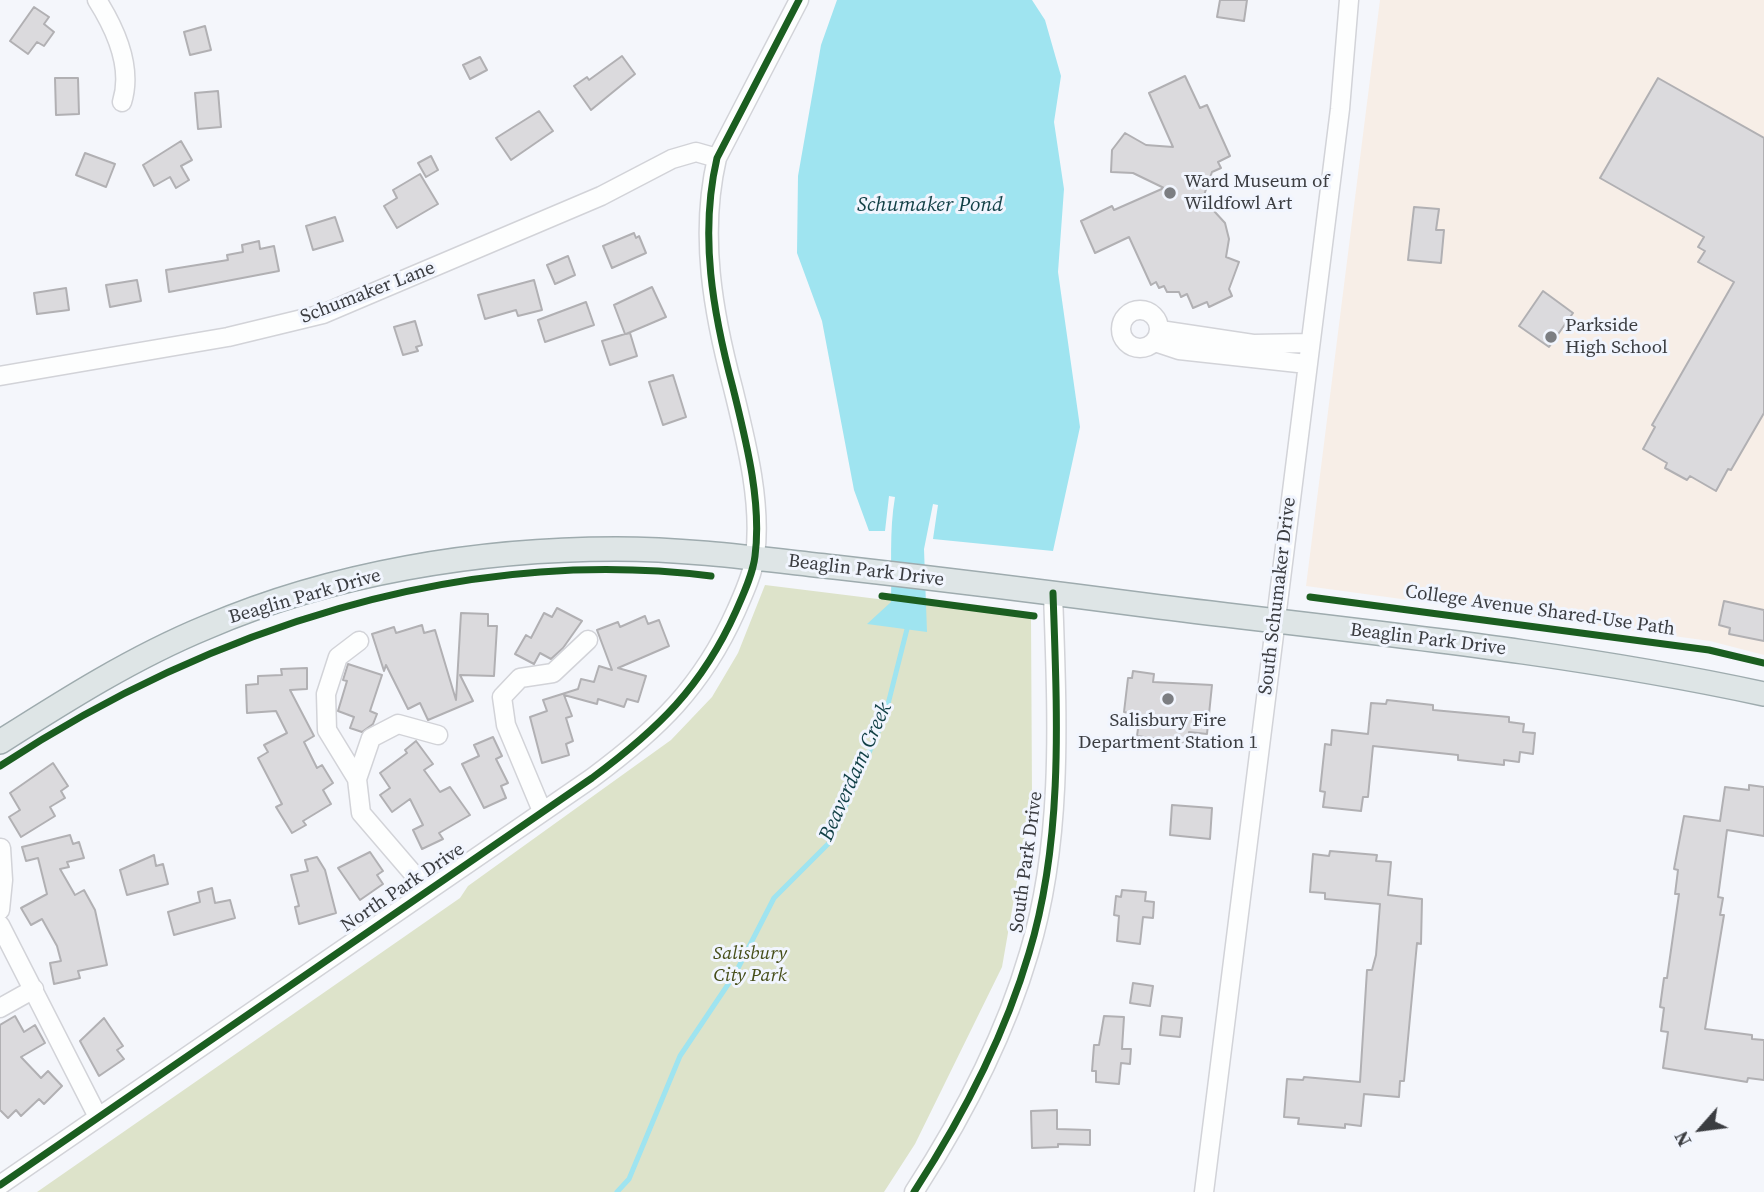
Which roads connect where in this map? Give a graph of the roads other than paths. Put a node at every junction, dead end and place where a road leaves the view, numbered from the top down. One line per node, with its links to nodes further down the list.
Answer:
1 (97, 0): 4 (street)
2 (799, 0): 5 (street)
3 (1349, 0): 6 (street, South Schumaker Drive)
4 (122, 103)
5 (717, 158): 8 (street, Schumaker Lane); 9 (street)
6 (1310, 343): 7 (street, South Schumaker Drive); 7 (street)
7 (1307, 364): 11 (street, South Schumaker Drive)
8 (0, 376)
9 (755, 558): 10 (main road, Beaglin Park Drive); 16 (main road, Beaglin Park Drive); 18 (street, North Park Drive)
10 (1053, 593): 11 (main road, Beaglin Park Drive); 27 (street, South Park Drive)
11 (1276, 621): 14 (main road, Beaglin Park Drive); 28 (street, South Schumaker Drive)
12 (588, 640): 18 (street)
13 (359, 641): 17 (street)
14 (1764, 694)
15 (438, 735): 17 (street)
16 (0, 742)
17 (357, 779): 20 (street)
18 (542, 811): 20 (street, North Park Drive)
19 (1, 848): 21 (street)
20 (428, 891): 25 (street, North Park Drive)
21 (0, 910)
22 (0, 925): 23 (street)
23 (34, 989): 24 (street); 25 (street)
24 (0, 1008)
25 (98, 1116): 26 (street, North Park Drive)
26 (0, 1185)
27 (914, 1192)
28 (1204, 1192)

